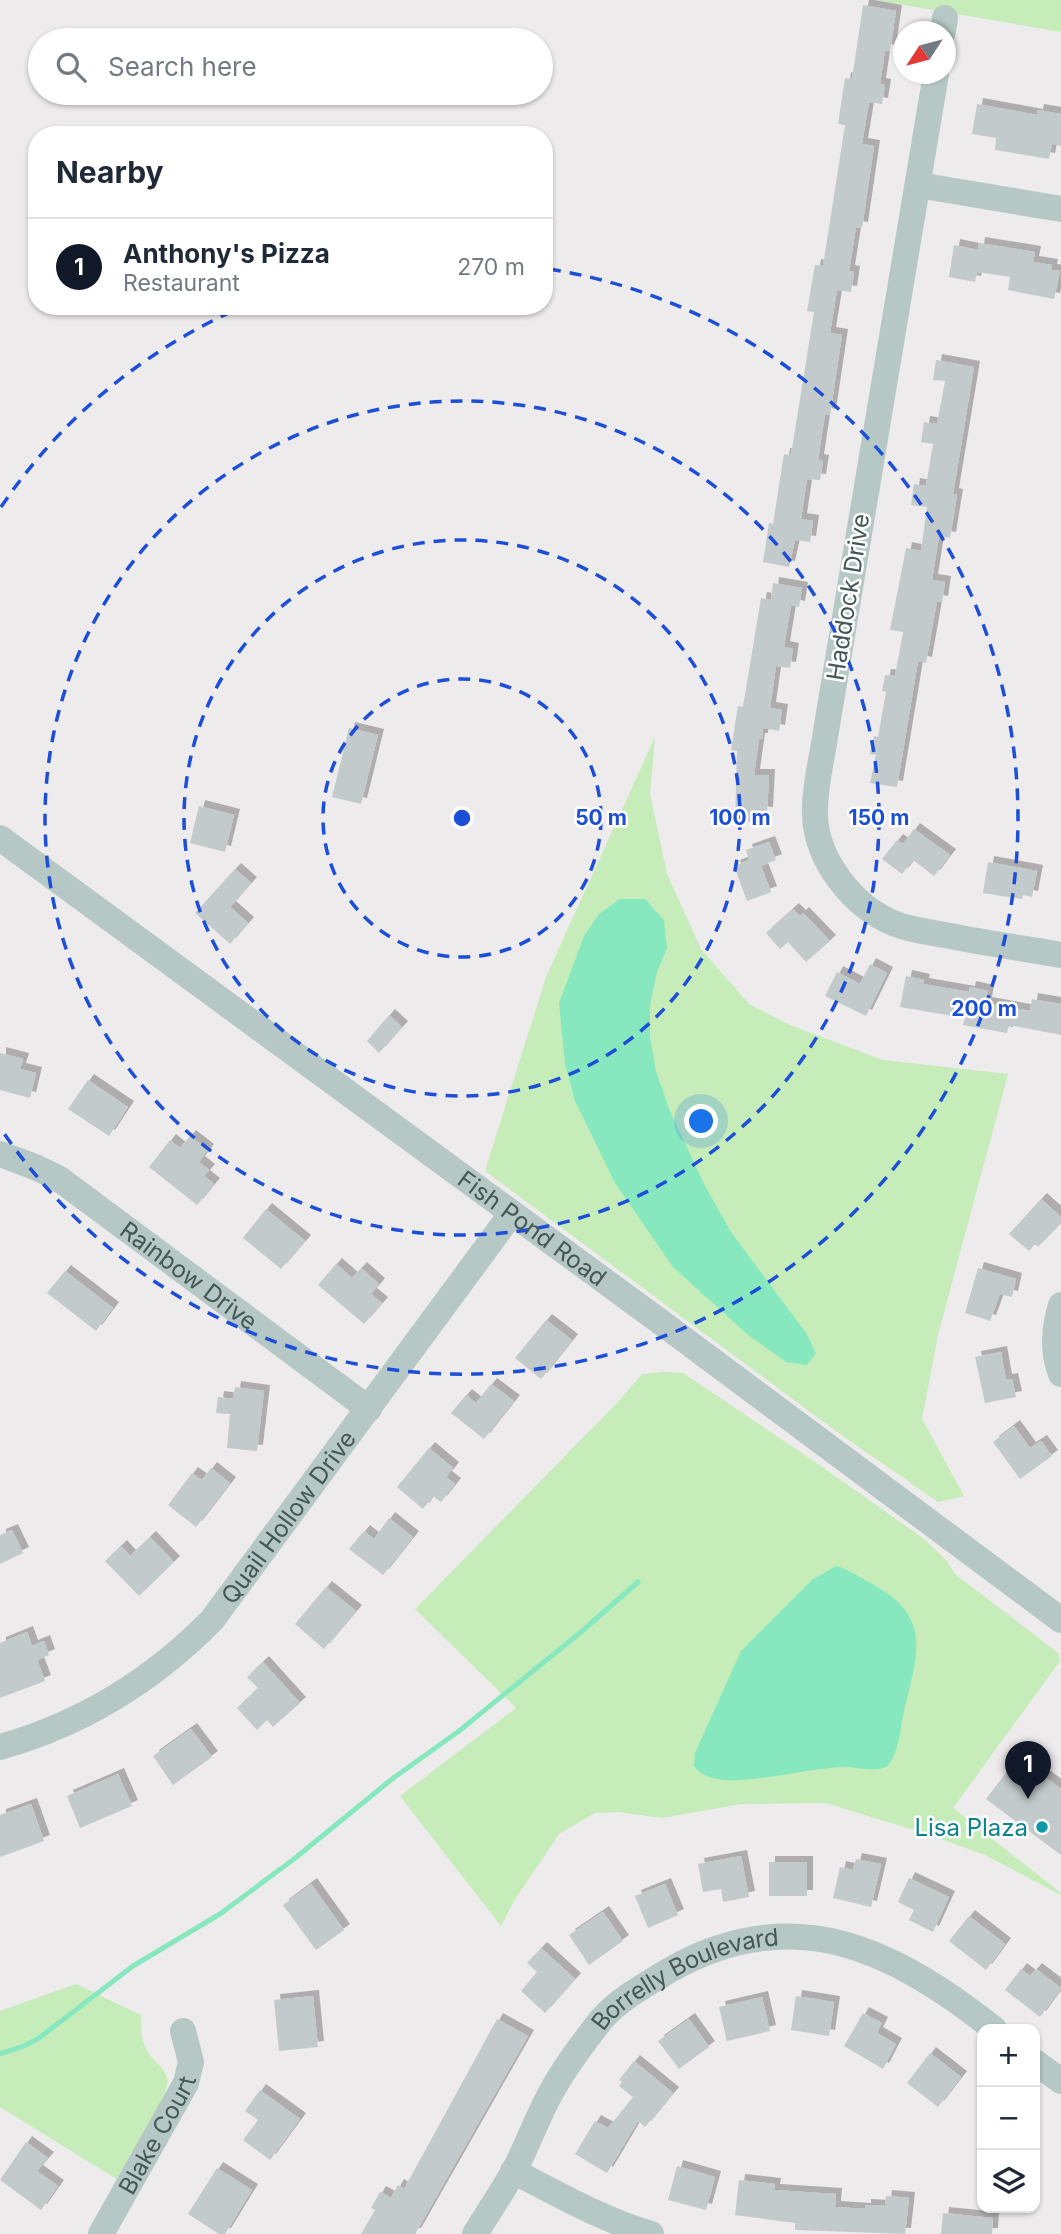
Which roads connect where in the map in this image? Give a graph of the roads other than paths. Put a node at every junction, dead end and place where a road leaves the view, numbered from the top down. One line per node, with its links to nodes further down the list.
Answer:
1 (934, 84): 2 (street, Haddock Drive)
2 (918, 184): 3 (street); 5 (street, Haddock Drive)
3 (1061, 209)
4 (0, 838): 7 (street, Fish Pond Road)
5 (1061, 955)
6 (0, 1154): 10 (street, Rainbow Drive)
7 (512, 1213): 10 (street, Quail Hollow Drive); 11 (street, Fish Pond Road)
8 (1061, 1305): 9 (street)
9 (1061, 1374)
10 (369, 1409): 12 (street, Quail Hollow Drive)
11 (1061, 1620)
12 (0, 1747)
13 (987, 2024): 15 (street, Borrelly Boulevard)
14 (183, 2031): 16 (street, Blake Court)
15 (513, 2171): 17 (street, Borrelly Boulevard); 18 (street)
16 (101, 2234)
17 (475, 2234)
18 (651, 2234)

